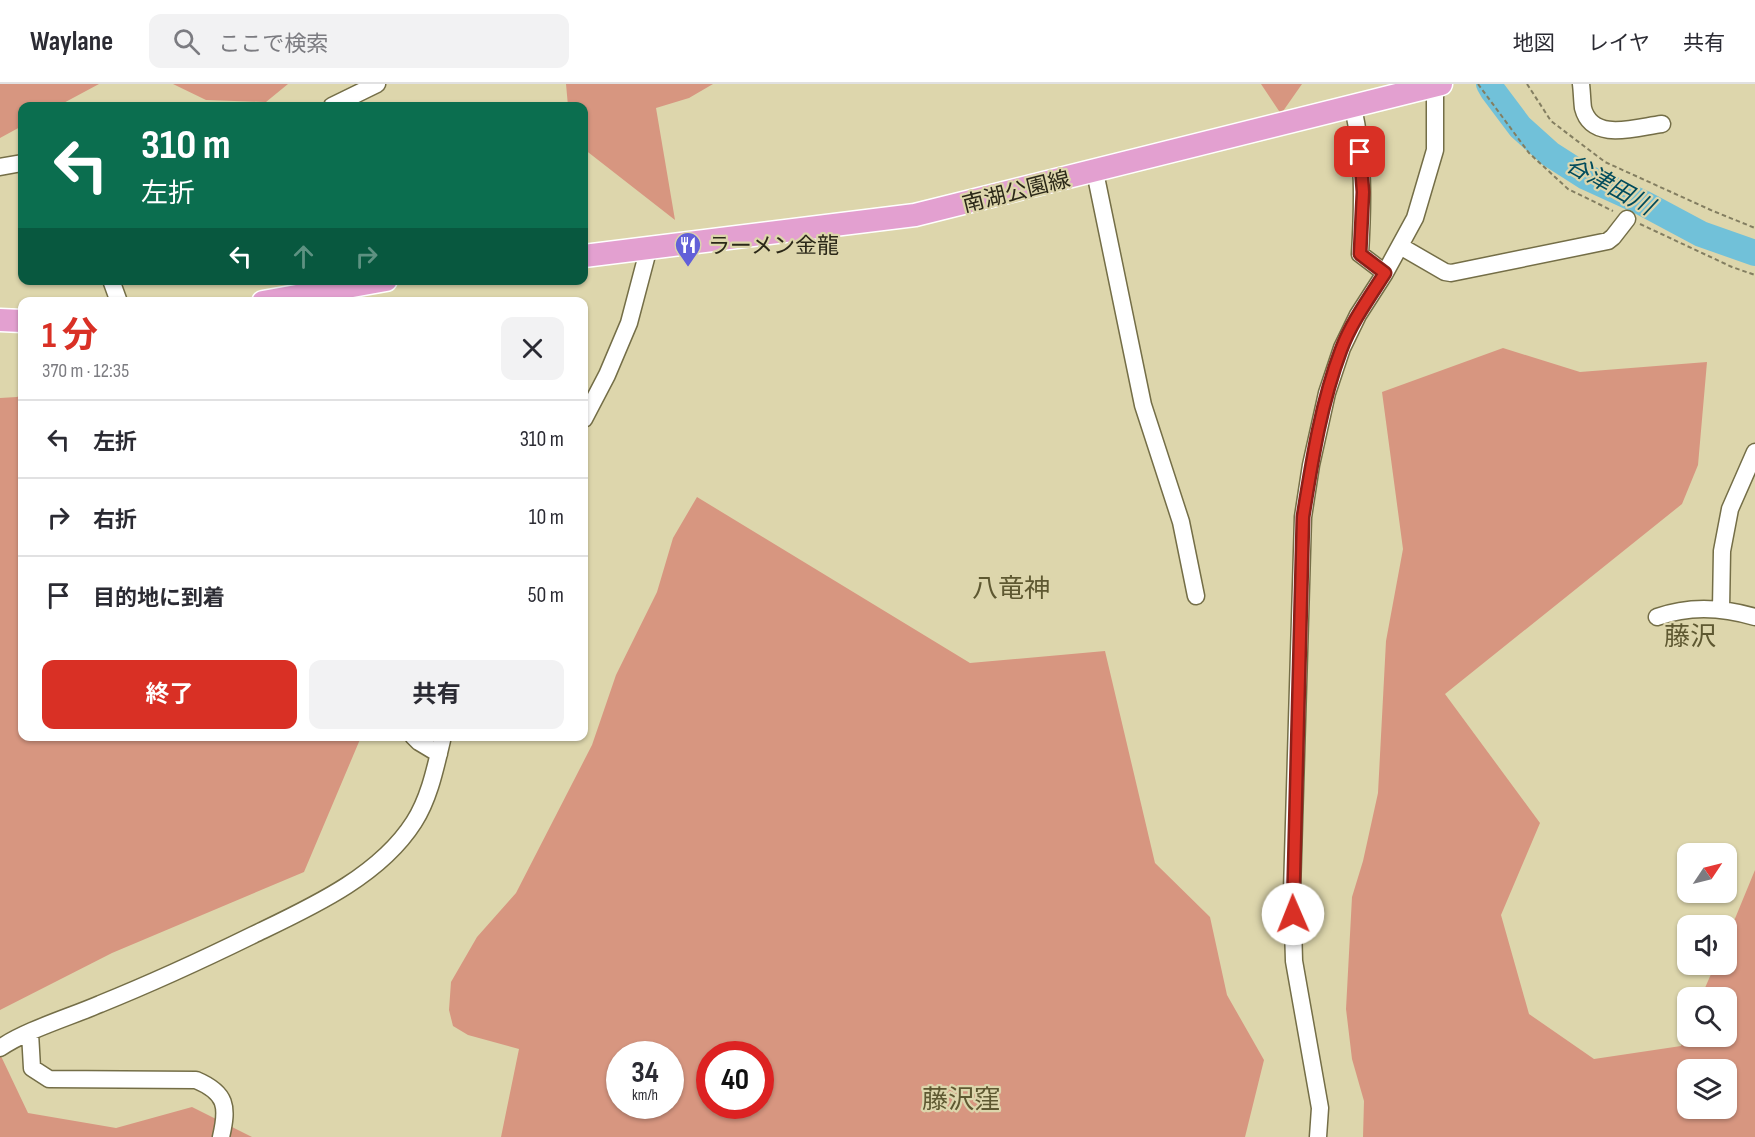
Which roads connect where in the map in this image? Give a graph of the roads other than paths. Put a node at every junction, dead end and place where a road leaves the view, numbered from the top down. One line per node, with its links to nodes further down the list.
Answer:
1 (377, 84): 4 (street)
2 (1437, 84): 5 (main road, 南湖公園線); 11 (street)
3 (1581, 84): 6 (street)
4 (361, 100)
5 (1353, 107): 9 (main road, 南湖公園線); 14 (street)
6 (1662, 124)
7 (18, 164): 8 (street)
8 (0, 167)
9 (1095, 172): 12 (main road, 南湖公園線); 21 (street)
10 (1627, 219): 11 (street)
11 (1400, 246): 14 (street)
12 (649, 247): 13 (main road, 南湖公園線); 19 (street)
13 (588, 255)
14 (1385, 273): 31 (street)
15 (358, 285): 16 (main road)
16 (291, 297)
17 (0, 320): 18 (main road)
18 (18, 321)
19 (588, 411)
20 (1755, 452): 22 (street)
21 (1196, 596)
22 (1721, 609): 23 (street); 24 (street)
23 (1657, 617)
24 (1755, 617)
25 (418, 741): 27 (street)
26 (442, 741): 27 (street)
27 (439, 754): 28 (street)
28 (30, 1033): 29 (street); 30 (street)
29 (0, 1048)
30 (221, 1137)
31 (1319, 1137)

